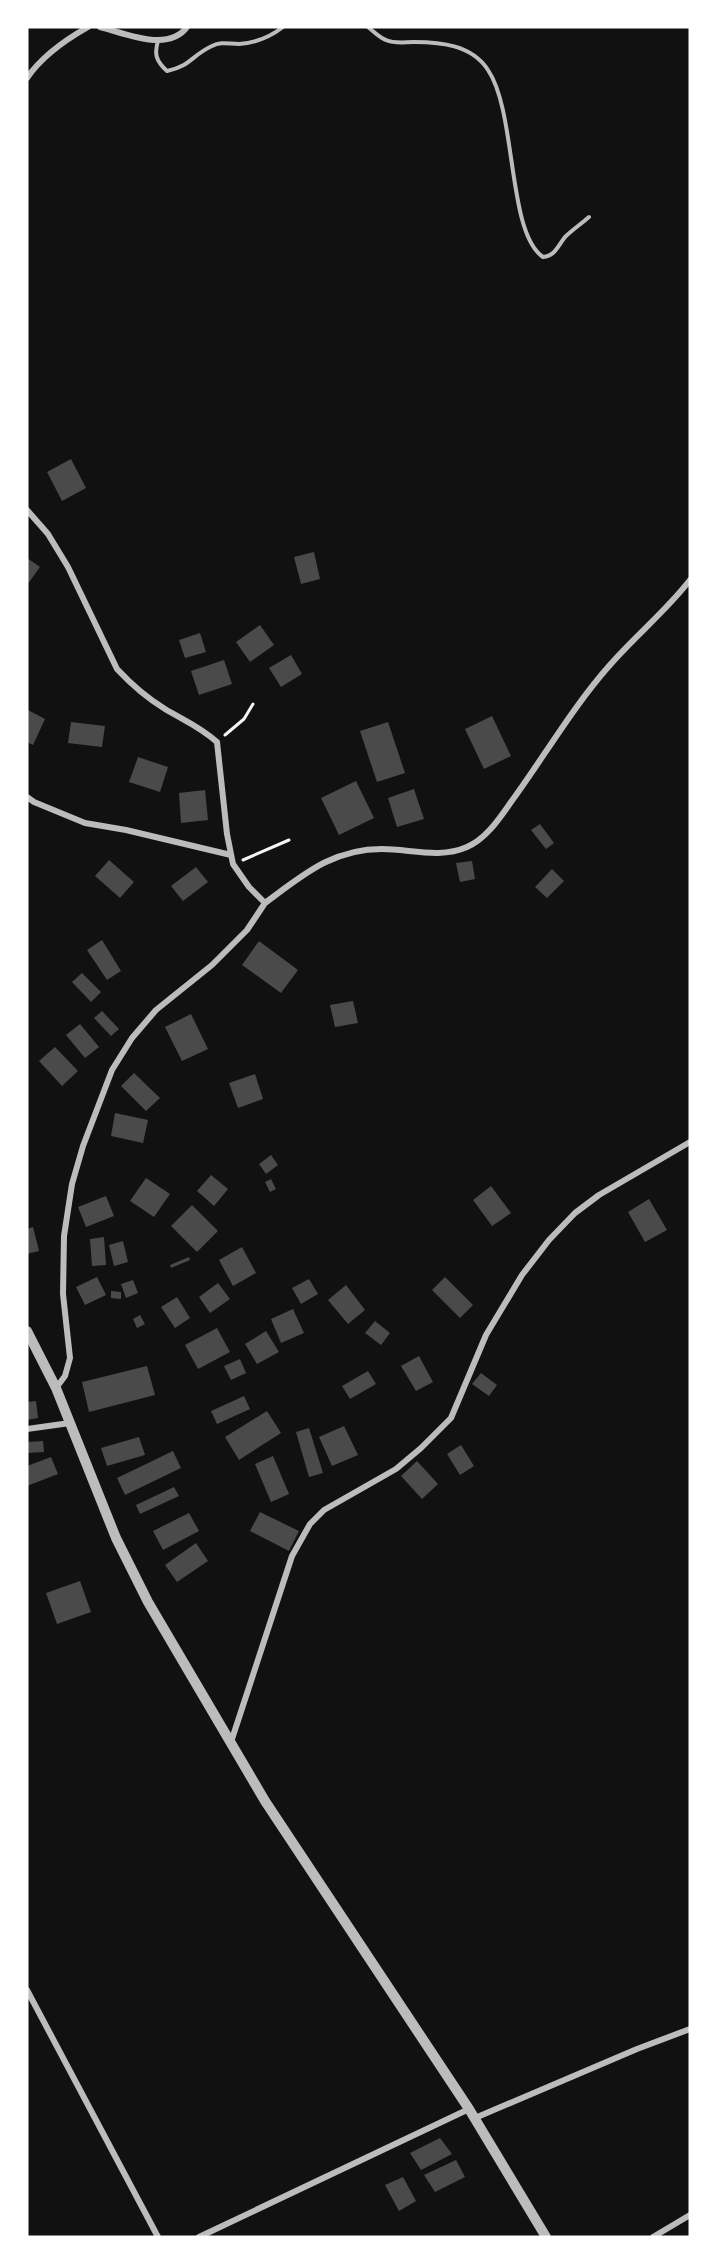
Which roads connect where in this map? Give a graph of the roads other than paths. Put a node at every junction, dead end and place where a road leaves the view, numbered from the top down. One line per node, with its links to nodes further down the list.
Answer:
1 (88, 27): 7 (street)
2 (100, 27): 6 (street)
3 (187, 27): 6 (street)
4 (283, 27): 6 (lane)
5 (368, 27): 8 (lane)
6 (158, 41)
7 (27, 78)
8 (589, 217)
9 (27, 510): 12 (street)
10 (690, 580): 13 (street)
11 (27, 796): 12 (street)
12 (231, 855): 13 (street)
13 (265, 903): 16 (street)
14 (690, 1142): 19 (street)
15 (27, 1331): 16 (street)
16 (56, 1388): 17 (street)
17 (70, 1423): 18 (street); 19 (street)
18 (27, 1429)
19 (230, 1743): 22 (street)
20 (27, 1990): 24 (street)
21 (690, 2029): 22 (street)
22 (472, 2114): 25 (street); 26 (street)
23 (690, 2215): 27 (street)
24 (158, 2237)
25 (199, 2237)
26 (546, 2237)
27 (653, 2237)

